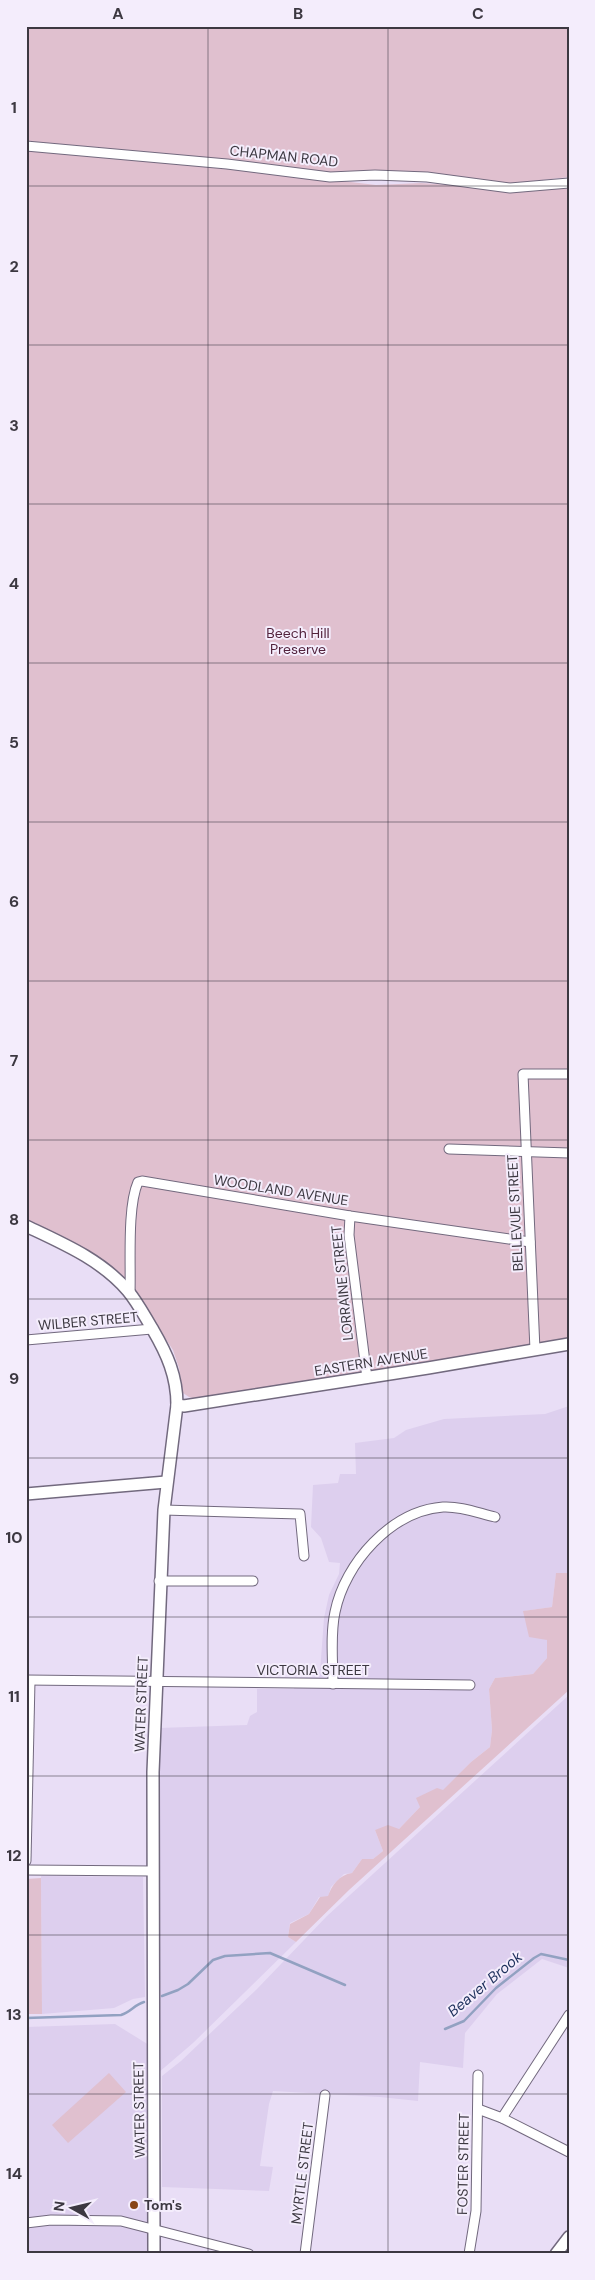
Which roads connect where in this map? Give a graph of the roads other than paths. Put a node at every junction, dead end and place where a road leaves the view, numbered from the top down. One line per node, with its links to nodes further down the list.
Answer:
1 (26, 146): 2 (street, CHAPMAN ROAD)
2 (569, 183)
3 (569, 1074): 5 (street, BELLEVUE STREET)
4 (449, 1149): 5 (street)
5 (526, 1151): 6 (street); 9 (street, BELLEVUE STREET)
6 (569, 1152)
7 (350, 1216): 9 (street, WOODLAND AVENUE); 10 (street, WOODLAND AVENUE); 15 (street, LORRAINE STREET)
8 (26, 1226): 10 (street, WATER STREET)
9 (530, 1242): 14 (street, BELLEVUE STREET)
10 (130, 1293): 11 (street, WATER STREET)
11 (152, 1330): 12 (street, WILBER STREET); 16 (street, WATER STREET)
12 (26, 1340)
13 (569, 1344): 14 (street, EASTERN AVENUE)
14 (535, 1350): 15 (street, EASTERN AVENUE)
15 (367, 1378): 16 (street, EASTERN AVENUE)
16 (177, 1405): 17 (street, WATER STREET)
17 (166, 1482): 18 (street); 19 (street, WATER STREET)
18 (26, 1494)
19 (164, 1510): 21 (street); 22 (street, WATER STREET)
20 (495, 1517): 26 (street)
21 (304, 1556)
22 (160, 1581): 23 (street); 25 (street, WATER STREET)
23 (253, 1581)
24 (28, 1680): 25 (street, VICTORIA STREET); 28 (street)
25 (156, 1683): 26 (street, VICTORIA STREET); 30 (street, WATER STREET)
26 (333, 1684): 27 (street, VICTORIA STREET)
27 (470, 1685)
28 (26, 1861)
29 (26, 1870): 30 (street)
30 (153, 1871): 38 (street, WATER STREET)
31 (569, 2015): 35 (street)
32 (478, 2075): 34 (street, FOSTER STREET)
33 (325, 2094): 42 (street, MYRTLE STREET)
34 (478, 2109): 35 (street); 43 (street, FOSTER STREET)
35 (502, 2118): 36 (street)
36 (569, 2152)
37 (26, 2223): 38 (street)
38 (154, 2228): 40 (street, WATER STREET); 41 (street)
39 (569, 2238): 44 (street)
40 (154, 2254)
41 (249, 2254)
42 (305, 2254)
43 (469, 2254)
44 (556, 2254)

